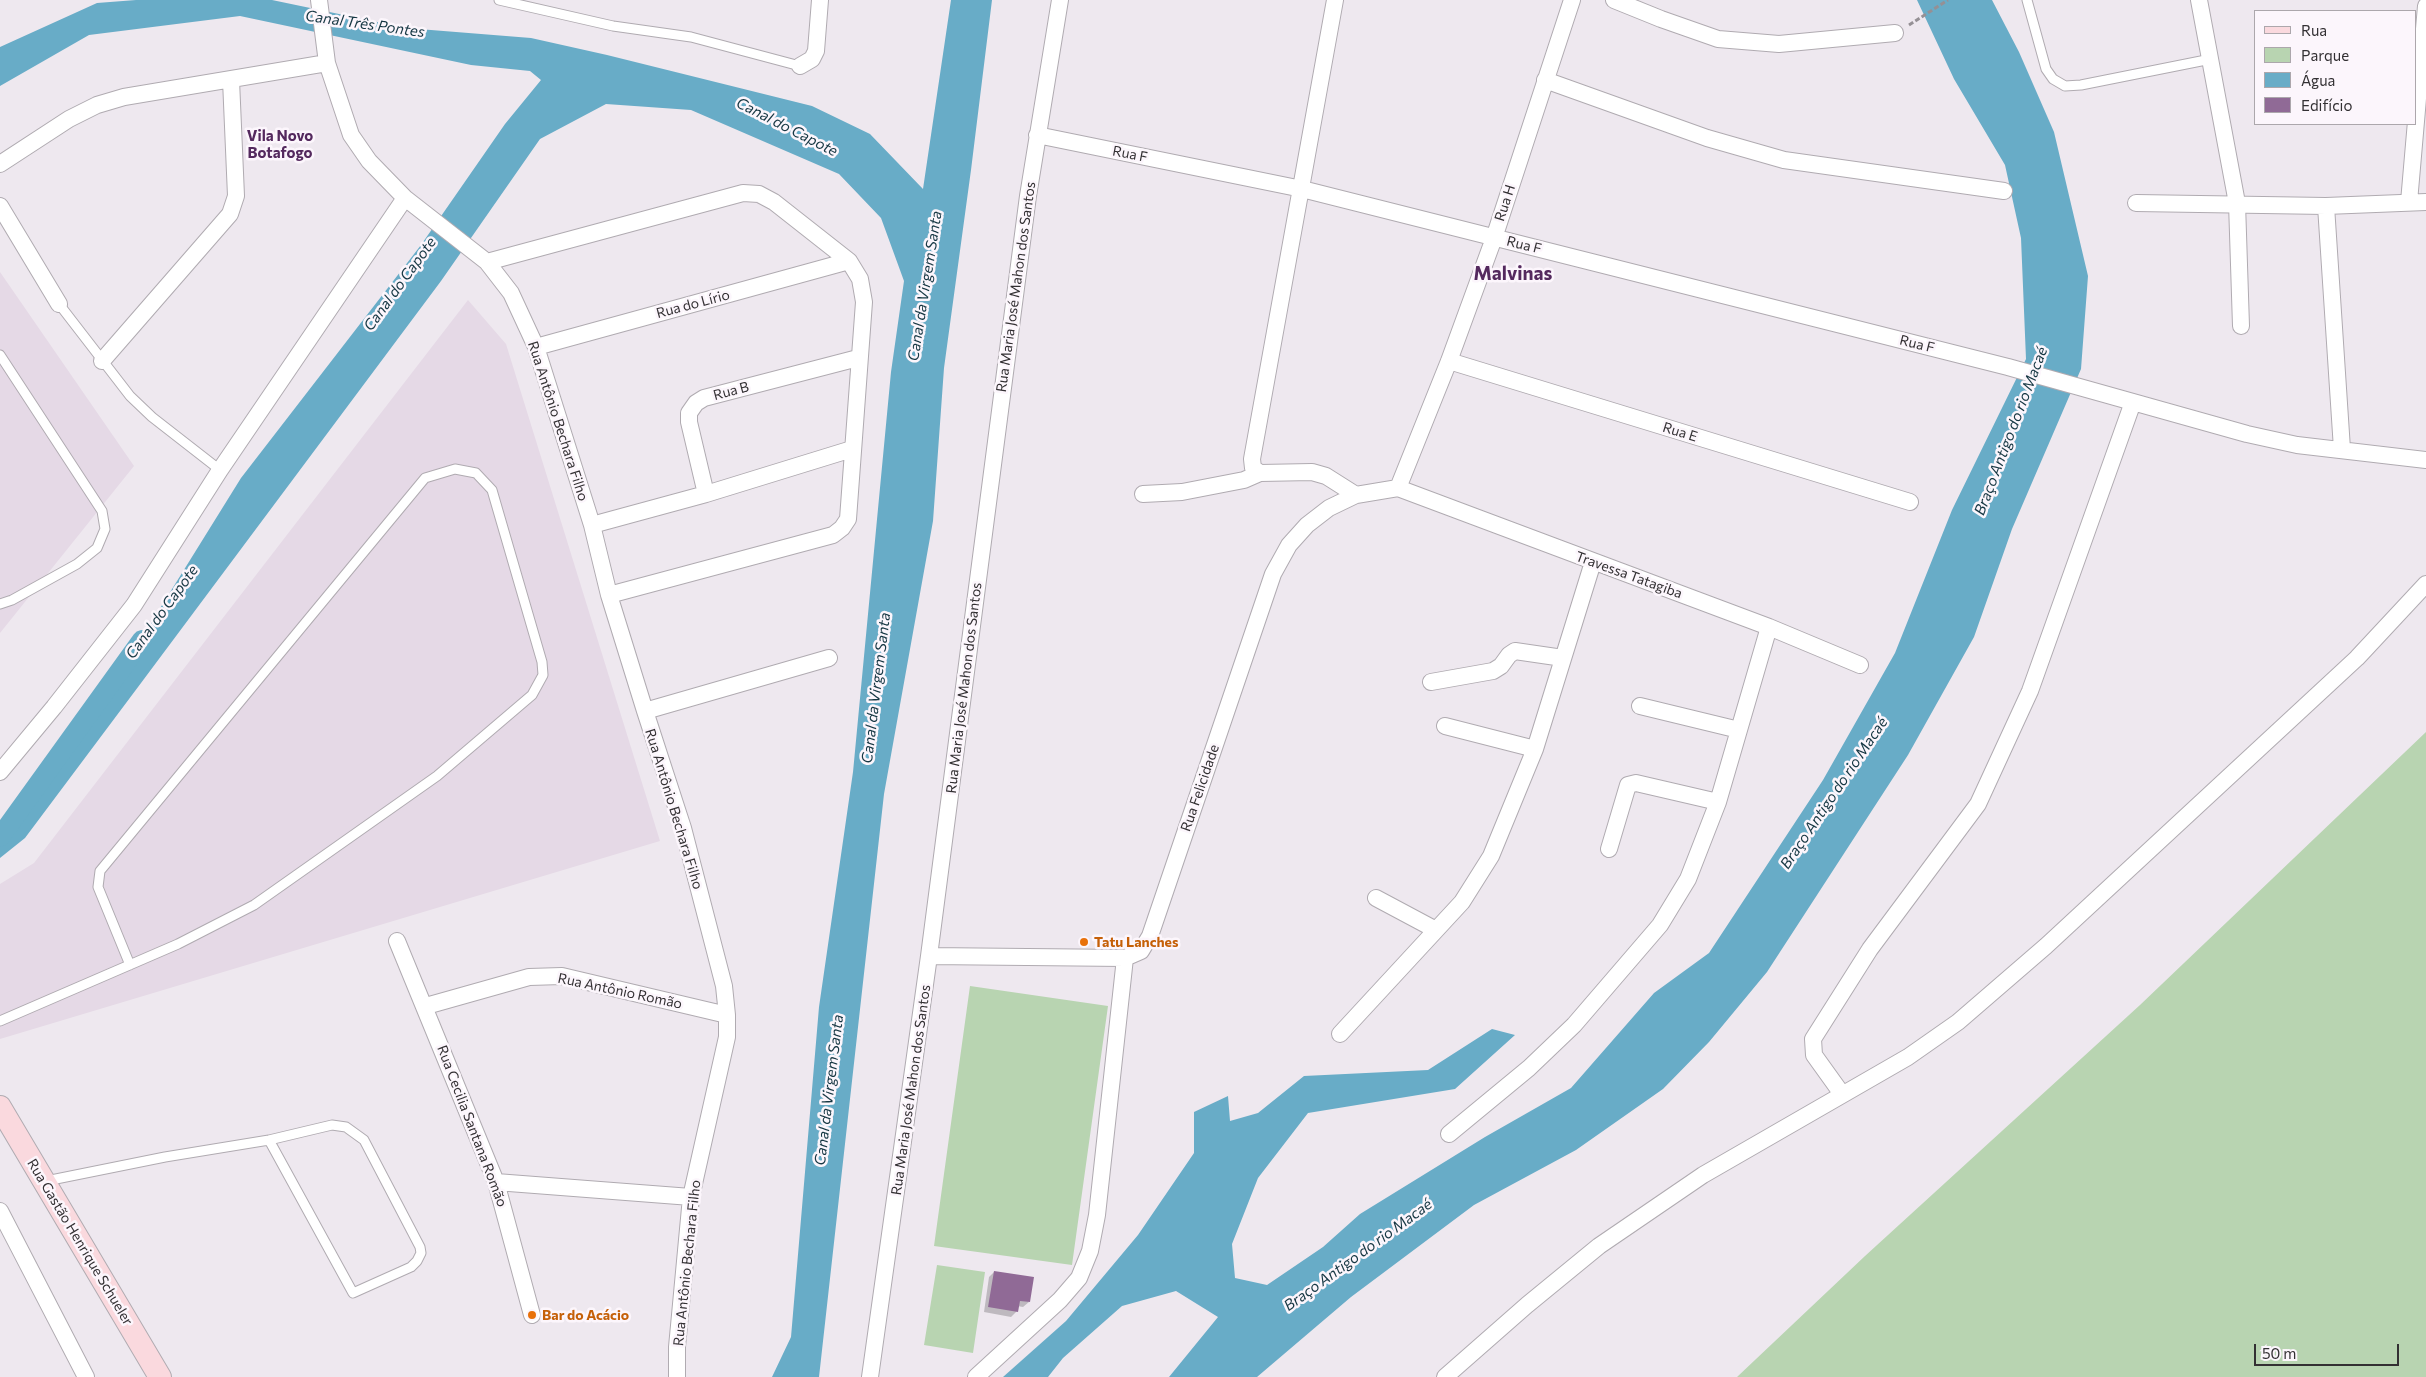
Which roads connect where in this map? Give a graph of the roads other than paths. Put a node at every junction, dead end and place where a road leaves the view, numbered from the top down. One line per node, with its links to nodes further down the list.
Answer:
1 (319, 0): 14 (street, Rua Antônio Bechara Filho)
2 (499, 0): 15 (lane)
3 (820, 0): 15 (street)
4 (1060, 0): 20 (street, Rua Maria José Mahon dos Santos)
5 (1335, 0): 22 (street)
6 (1572, 0): 17 (street, Rua H)
7 (1614, 0): 11 (street)
8 (2028, 0): 13 (lane)
9 (2199, 0): 13 (street)
10 (2426, 6): 12 (street)
11 (1895, 33)
12 (2419, 40): 18 (street)
13 (2211, 59): 28 (street)
14 (327, 63): 16 (street); 24 (street, Rua Antônio Bechara Filho)
15 (800, 66)
16 (231, 80): 21 (street); 39 (street)
17 (1545, 80): 23 (street); 31 (street, Rua H)
18 (2416, 89)
19 (2414, 125): 25 (street)
20 (1037, 135): 22 (street, Rua F); 73 (street, Rua Maria José Mahon dos Santos)
21 (0, 164)
22 (1302, 189): 31 (street, Rua F); 46 (street)
23 (2004, 191)
24 (405, 198): 33 (street, Rua Antônio Bechara Filho); 45 (street)
25 (2409, 202): 26 (street); 30 (street)
26 (2426, 202)
27 (2136, 203): 28 (street)
28 (2237, 204): 30 (street); 35 (street)
29 (0, 206): 34 (street)
30 (2326, 206): 43 (street)
31 (1494, 238): 40 (street, Rua H); 41 (street, Rua F)
32 (849, 261): 33 (street); 36 (street, Rua do Lírio); 38 (street)
33 (487, 262): 36 (street, Rua Antônio Bechara Filho)
34 (59, 304): 39 (lane)
35 (2241, 326)
36 (536, 348): 52 (street, Rua Antônio Bechara Filho)
37 (0, 355): 56 (lane)
38 (858, 358): 42 (street); 48 (street, Rua B)
39 (102, 361): 45 (lane)
40 (1449, 361): 47 (street, Rua H); 51 (street, Rua E)
41 (2133, 402): 43 (street, Rua F); 80 (street)
42 (852, 449): 48 (street); 55 (street)
43 (2342, 449): 44 (street, Rua F)
44 (2426, 460)
45 (220, 470): 67 (street)
46 (1260, 473): 49 (street); 50 (street)
47 (1398, 488): 50 (street, Rua Felicidade); 53 (street, Travessa Tatagiba)
48 (706, 494): 52 (street)
49 (1143, 494)
50 (1356, 495): 74 (street, Rua Felicidade)
51 (1910, 502)
52 (592, 525): 55 (street, Rua Antônio Bechara Filho)
53 (1593, 562): 57 (street, Travessa Tatagiba); 59 (street)
54 (2426, 584): 80 (street)
55 (609, 594): 63 (street, Rua Antônio Bechara Filho)
56 (0, 604)
57 (1769, 627): 60 (street, Travessa Tatagiba); 65 (street)
58 (829, 658): 63 (street)
59 (1563, 658): 61 (street); 66 (street)
60 (1860, 665)
61 (1431, 682)
62 (1640, 706): 65 (street)
63 (645, 711): 77 (street, Rua Antônio Bechara Filho)
64 (1445, 726): 66 (street)
65 (1739, 730): 68 (street)
66 (1535, 749): 71 (street)
67 (0, 772)
68 (1718, 802): 69 (street); 82 (street)
69 (1609, 849)
70 (1376, 898): 71 (street)
71 (1436, 930): 79 (street)
72 (397, 941): 76 (street, Rua Cecilia Santana Romão)
73 (929, 956): 74 (street); 93 (street, Rua Maria José Mahon dos Santos)
74 (1126, 958): 94 (street)
75 (130, 965): 75 (lane); 78 (lane)
76 (426, 1006): 77 (street, Rua Antônio Romão); 85 (street, Rua Cecilia Santana Romão)
77 (727, 1015): 86 (street, Rua Antônio Bechara Filho)
78 (0, 1021)
79 (1340, 1034)
80 (1842, 1094): 95 (street)
81 (0, 1107): 84 (main road, Rua Gastão Henrique Schueler)
82 (1449, 1134)
83 (269, 1140): 83 (lane); 84 (lane)
84 (44, 1182): 91 (main road, Rua Gastão Henrique Schueler)
85 (496, 1182): 86 (street); 89 (street, Rua Cecilia Santana Romão)
86 (691, 1197): 92 (street, Rua Antônio Bechara Filho)
87 (0, 1212): 88 (street)
88 (6, 1239): 90 (street)
89 (532, 1315)
90 (86, 1377)
91 (160, 1377)
92 (677, 1377)
93 (870, 1377)
94 (976, 1377)
95 (1445, 1377)

